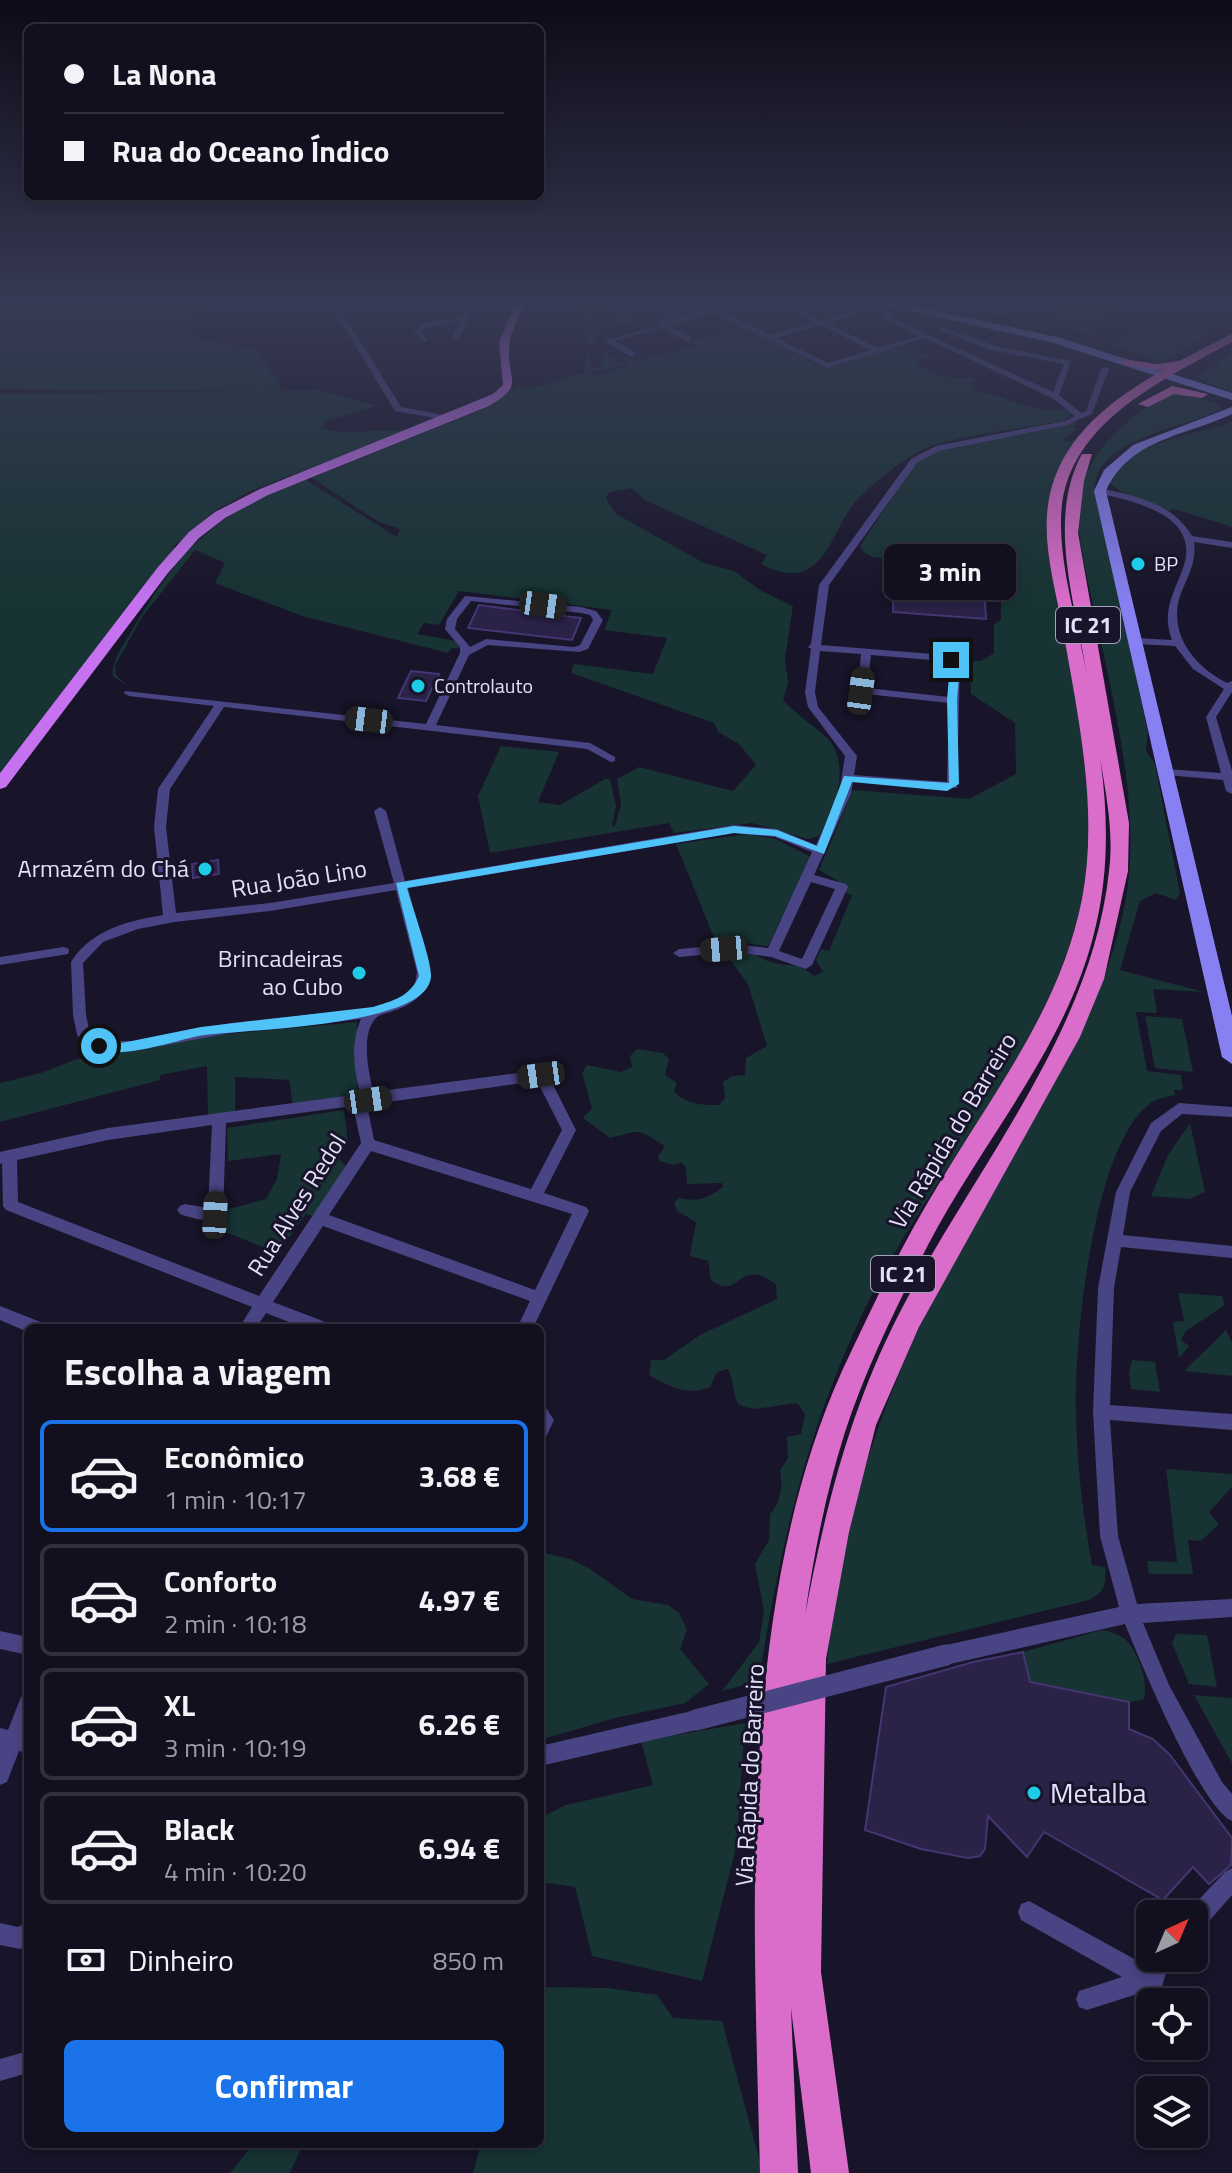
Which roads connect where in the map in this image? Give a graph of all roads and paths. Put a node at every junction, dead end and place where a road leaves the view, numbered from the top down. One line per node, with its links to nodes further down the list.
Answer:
1 (393, 401): 10 (street)
2 (489, 401): 10 (main road)
3 (1062, 401): 9 (street)
4 (1093, 401): 9 (street)
5 (1123, 401): 78 (highway, Via Rápida do Barreiro / IC 21)
6 (1138, 401): 11 (highway, Via Rápida do Barreiro / IC 21)
7 (1151, 401): 11 (highway)
8 (1229, 414): 12 (main road)
9 (1079, 415): 17 (street)
10 (450, 419): 29 (main road)
11 (1105, 433): 79 (highway, Via Rápida do Barreiro / IC 21)
12 (1100, 491): 13 (street); 15 (main road)
13 (1188, 538): 14 (street); 16 (street)
14 (1232, 545)
15 (1136, 641): 16 (street); 26 (main road)
16 (1179, 643): 20 (street)
17 (813, 647): 18 (street); 28 (street)
18 (866, 652): 22 (street); 22 (street)
19 (465, 653): 19 (street); 24 (street)
20 (1231, 687): 27 (street)
21 (129, 693): 23 (street)
22 (952, 700): 28 (street)
23 (221, 703): 24 (street); 35 (street)
24 (430, 727): 25 (street)
25 (611, 759)
26 (1166, 772): 27 (street); 41 (main road)
27 (1230, 777): 30 (street)
28 (847, 778): 32 (street)
29 (0, 784)
30 (1232, 791)
31 (380, 811): 34 (street)
32 (820, 851): 33 (street); 34 (street, Rua João Lino)
33 (808, 877): 38 (street); 38 (street)
34 (400, 886): 35 (street, Rua João Lino); 40 (street)
35 (170, 919): 40 (street, Rua João Lino)
36 (63, 951): 39 (street)
37 (679, 953): 38 (street)
38 (772, 953)
39 (0, 961)
40 (373, 1012): 42 (street, Rua Alves Redol)
41 (1232, 1057)
42 (363, 1101): 44 (street); 45 (street, Rua Alves Redol); 47 (street)
43 (1232, 1112): 50 (street)
44 (219, 1119): 46 (street); 48 (street)
45 (368, 1144): 47 (street); 49 (street, Rua Alves Redol)
46 (4, 1156): 53 (street)
47 (535, 1196): 52 (street)
48 (185, 1210)
49 (319, 1218): 52 (street); 53 (street, Rua Alves Redol)
50 (1114, 1240): 51 (street); 59 (street)
51 (1232, 1252)
52 (540, 1298): 58 (street)
53 (262, 1305): 56 (street, Rua Alves Redol); 57 (street)
54 (0, 1313): 55 (street)
55 (27, 1324)
56 (250, 1324)
57 (312, 1324)
58 (527, 1324)
59 (1101, 1412): 60 (street); 62 (street)
60 (1232, 1422)
61 (1232, 1608): 62 (street)
62 (1130, 1614): 67 (street, bridge); 69 (street)
63 (0, 1640): 64 (street)
64 (24, 1645)
65 (24, 1715): 66 (street)
66 (14, 1741): 68 (street)
67 (544, 1755)
68 (0, 1775)
69 (1232, 1811)
70 (1232, 1879): 71 (street)
71 (1208, 1906)
72 (1029, 1912): 76 (street)
73 (0, 1934): 74 (street)
74 (24, 1936)
75 (1156, 1972): 76 (street)
76 (1149, 1980): 77 (street)
77 (1087, 1999)
78 (779, 2173)
79 (830, 2173)

